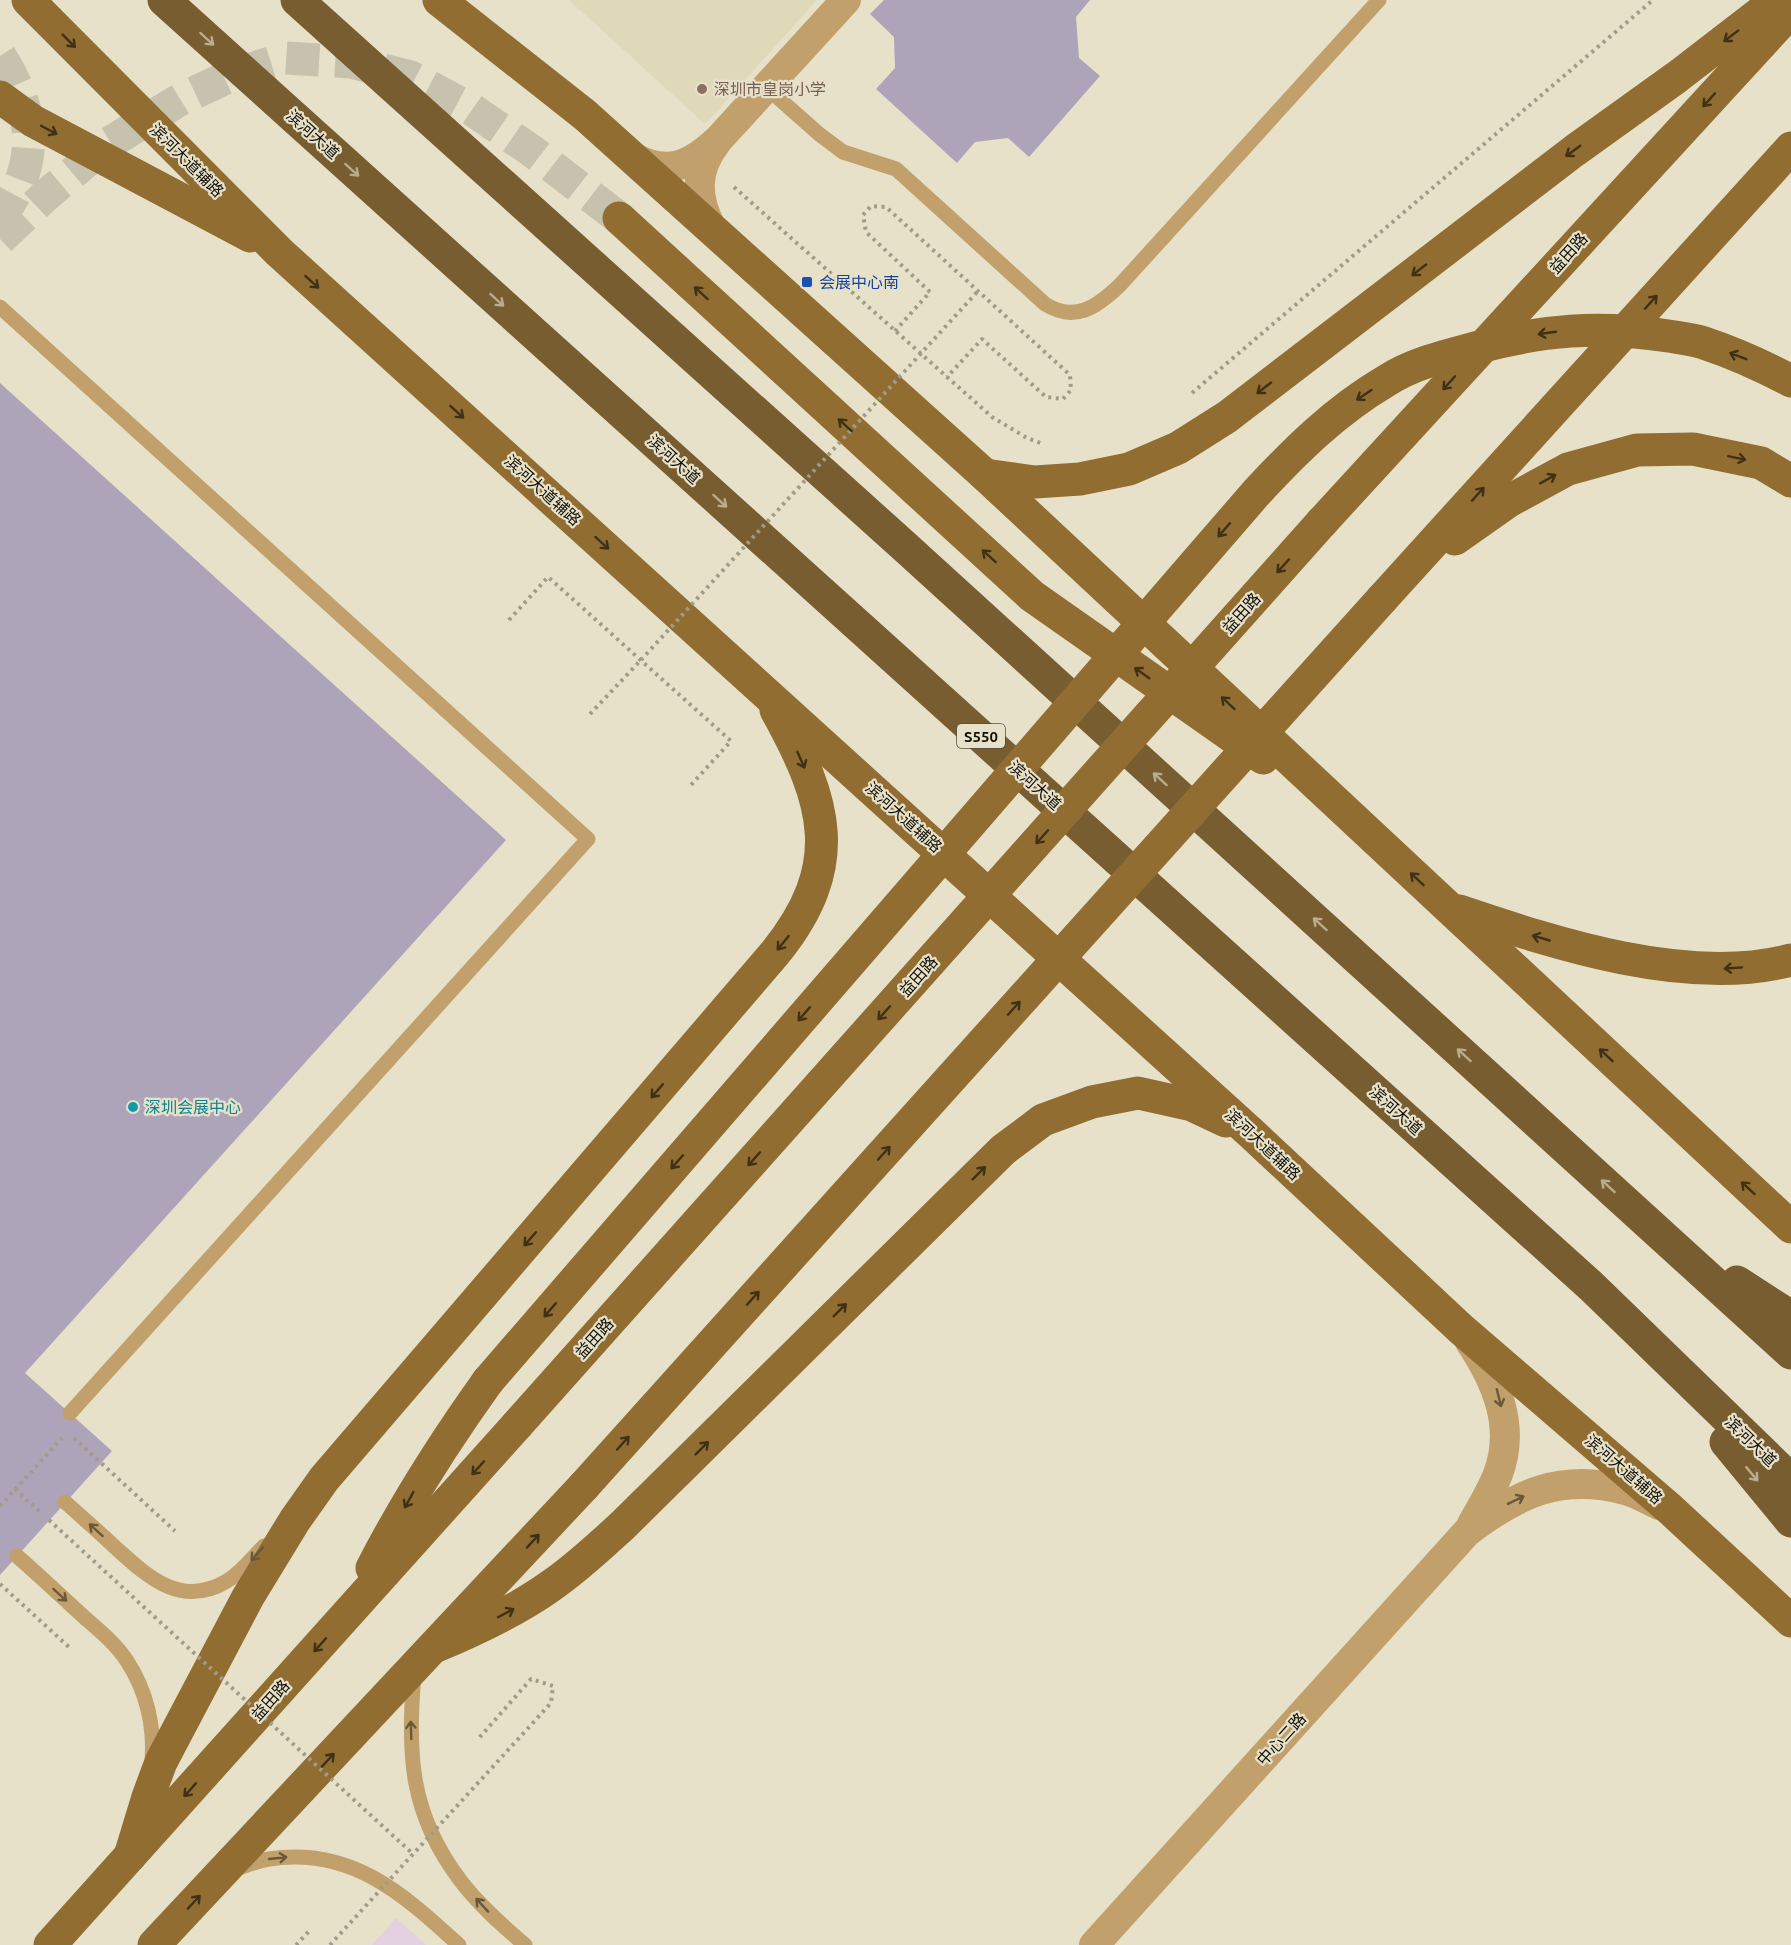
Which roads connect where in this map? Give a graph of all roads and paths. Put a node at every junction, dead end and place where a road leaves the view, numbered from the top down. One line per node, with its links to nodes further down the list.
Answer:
1 (28, 0): 17 (main road, 滨河大道辅路, one-way to 17)
2 (164, 0): 39 (highway, 滨河大道 / S550, one-way to 39)
3 (297, 0): 37 (highway, one-way to 3)
4 (439, 0): 14 (main road)
5 (846, 0): 10 (street)
6 (1379, 0): 10 (lane)
7 (1653, 0): 23 (path)
8 (1777, 0): 25 (main road, one-way to 25)
9 (1791, 11): 55 (main road, 益田路, one-way to 55, bridge)
10 (766, 87): 13 (street)
11 (0, 97): 17 (main road, one-way to 17)
12 (1791, 148): 27 (main road, one-way to 12)
13 (711, 151): 14 (street); 16 (street); 20 (path)
14 (631, 156): 16 (main road)
15 (619, 218): 33 (main road, one-way to 15)
16 (712, 229): 25 (main road)
17 (279, 252): 30 (main road, 滨河大道辅路, one-way to 30)
18 (978, 291): 20 (path); 21 (path); 29 (path, bridge)
19 (0, 307): 43 (lane)
20 (895, 331): 21 (path)
21 (947, 377): 24 (path)
22 (1791, 381): 55 (main road, one-way to 55, bridge)
23 (1185, 399)
24 (1052, 446)
25 (985, 475): 33 (main road, one-way to 25)
26 (1791, 481): 27 (main road, one-way to 26)
27 (1382, 599): 58 (main road, one-way to 27, bridge)
28 (509, 620): 29 (path)
29 (641, 660): 31 (path); 32 (path)
30 (764, 690): 36 (main road, 滨河大道辅路); 44 (main road, one-way to 44)
31 (590, 714)
32 (691, 785)
33 (1361, 828): 34 (main road, one-way to 33)
34 (1448, 907): 35 (main road, one-way to 34); 38 (main road, one-way to 34)
35 (1791, 960)
36 (1251, 1133): 41 (main road, 滨河大道辅路); 58 (main road, one-way to 36)
37 (1640, 1216): 40 (highway); 42 (highway)
38 (1791, 1227)
39 (1591, 1286): 45 (highway, 滨河大道 / S550); 50 (highway, one-way to 50)
40 (1791, 1317)
41 (1461, 1329): 49 (main road, 滨河大道辅路); 52 (street, 中心二路, one-way to 52)
42 (1791, 1353)
43 (70, 1413)
44 (324, 1479): 47 (lane, one-way to 47); 60 (main road)
45 (1791, 1480)
46 (15, 1489): 48 (path); 51 (path); 61 (path, bridge)
47 (65, 1502)
48 (0, 1506)
49 (1670, 1509): 52 (street, 中心二路, one-way to 49); 56 (main road, 滨河大道辅路)
50 (1791, 1521)
51 (175, 1531)
52 (1467, 1532): 71 (street, 中心二路)
53 (17, 1556): 60 (lane, one-way to 60)
54 (0, 1584): 57 (path)
55 (349, 1612): 62 (main road, 益田路, one-way to 62)
56 (1791, 1621)
57 (70, 1648)
58 (424, 1658): 63 (main road, one-way to 58); 70 (lane, one-way to 58)
59 (479, 1738): 61 (path, bridge)
60 (148, 1797): 62 (main road)
61 (413, 1854): 68 (path, bridge)
62 (130, 1856): 65 (main road, 益田路)
63 (222, 1873): 66 (main road, one-way to 63); 69 (lane, one-way to 69)
64 (310, 1930): 67 (path)
65 (50, 1945)
66 (154, 1945)
67 (296, 1945)
68 (330, 1945)
69 (459, 1945)
70 (525, 1945)
71 (1094, 1945)

